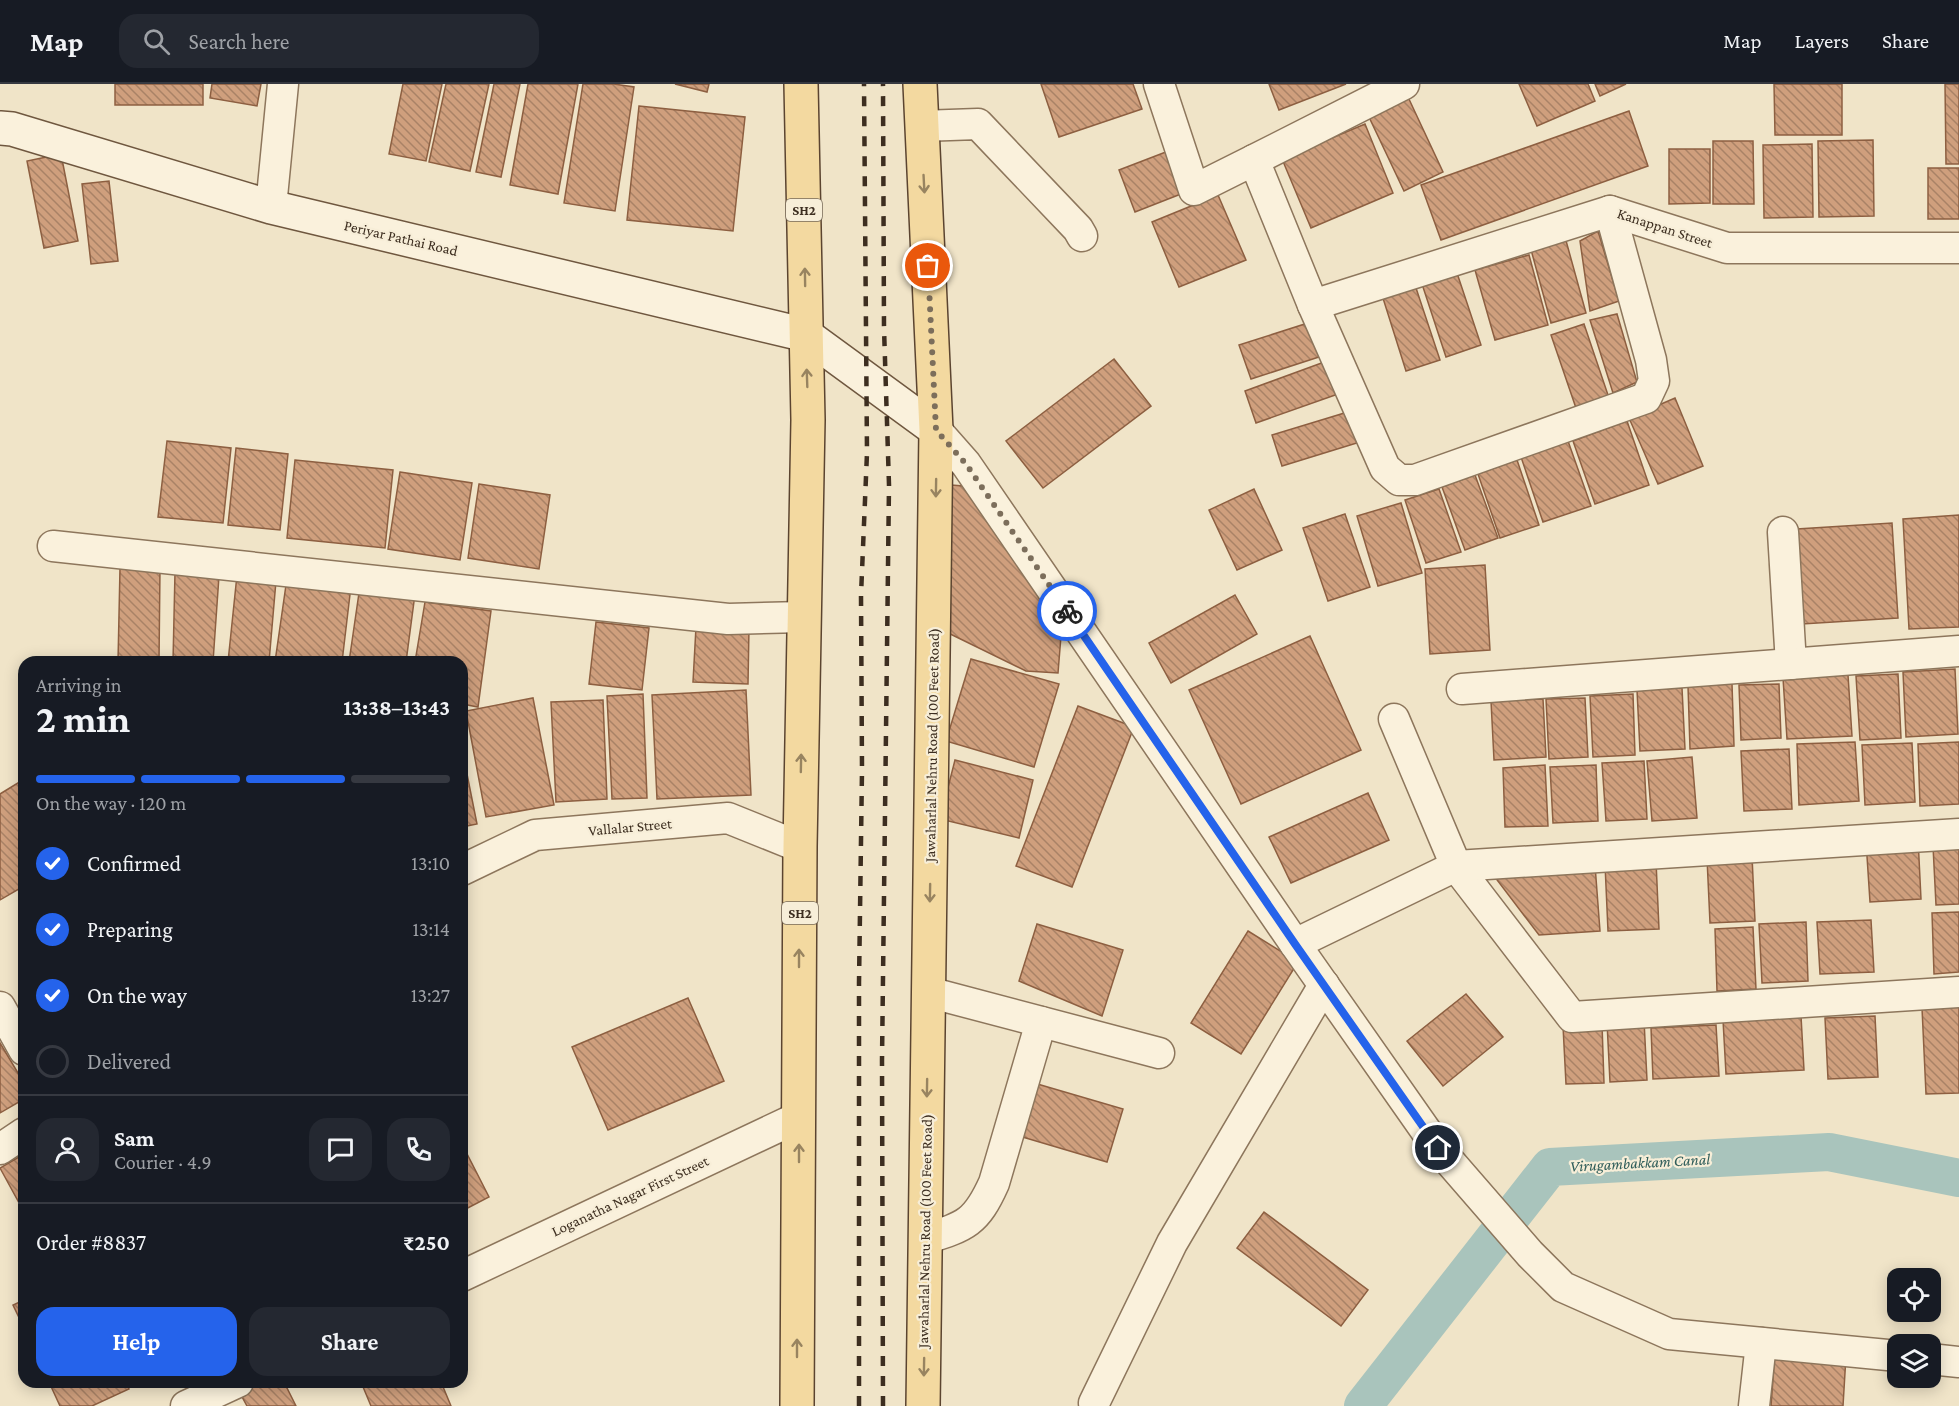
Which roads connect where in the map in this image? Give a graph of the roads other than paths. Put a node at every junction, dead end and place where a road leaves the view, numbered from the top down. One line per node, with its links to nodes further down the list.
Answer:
1 (283, 84): 9 (street)
2 (801, 84): 14 (main road, SH2, one-way to 2)
3 (920, 84): 6 (main road, Jawaharlal Nehru Road (100 Feet Road))
4 (1159, 84): 8 (street)
5 (1404, 84): 8 (street)
6 (921, 126): 11 (street); 15 (main road, Jawaharlal Nehru Road (100 Feet Road), one-way to 15)
7 (0, 128): 9 (street, Periyar Pathai Road)
8 (1254, 160): 13 (street)
9 (272, 207): 14 (street, Periyar Pathai Road)
10 (1610, 211): 12 (street, Kanappan Street); 13 (street, Kanappan Street); 13 (street)
11 (1082, 236)
12 (1959, 248)
13 (1312, 306)
14 (806, 335): 15 (street); 18 (main road, SH2, one-way to 14)
15 (936, 430): 27 (street); 29 (main road, Jawaharlal Nehru Road (100 Feet Road), one-way to 29)
16 (1783, 532): 20 (street)
17 (53, 546): 18 (street)
18 (803, 617): 24 (main road, SH2, one-way to 18)
19 (1959, 651): 20 (street)
20 (1791, 664): 21 (street)
21 (1462, 689)
22 (1394, 718): 25 (street)
23 (1959, 834): 25 (street)
24 (800, 847): 26 (street, Vallalar Street); 35 (main road, SH2, one-way to 24)
25 (1456, 866): 27 (street); 30 (street)
26 (468, 867)
27 (1295, 944): 28 (street)
28 (1324, 985): 40 (street); 45 (street)
29 (928, 992): 32 (street); 38 (main road, Jawaharlal Nehru Road (100 Feet Road), one-way to 38)
30 (1959, 992)
31 (0, 1007): 33 (street)
32 (1041, 1022): 34 (street); 38 (street)
33 (18, 1039)
34 (1160, 1053)
35 (799, 1117): 39 (street, Loganatha Nagar First Street); 46 (main road, SH2, one-way to 35)
36 (18, 1137): 37 (street)
37 (0, 1149)
38 (925, 1239): 48 (main road, Jawaharlal Nehru Road (100 Feet Road), one-way to 48)
39 (468, 1273)
40 (1761, 1343): 41 (street); 49 (street)
41 (1887, 1355)
42 (1941, 1360): 43 (street)
43 (1959, 1362)
44 (225, 1388): 47 (street)
45 (1094, 1403)
46 (795, 1405)
47 (186, 1406)
48 (923, 1406)
49 (1754, 1406)

